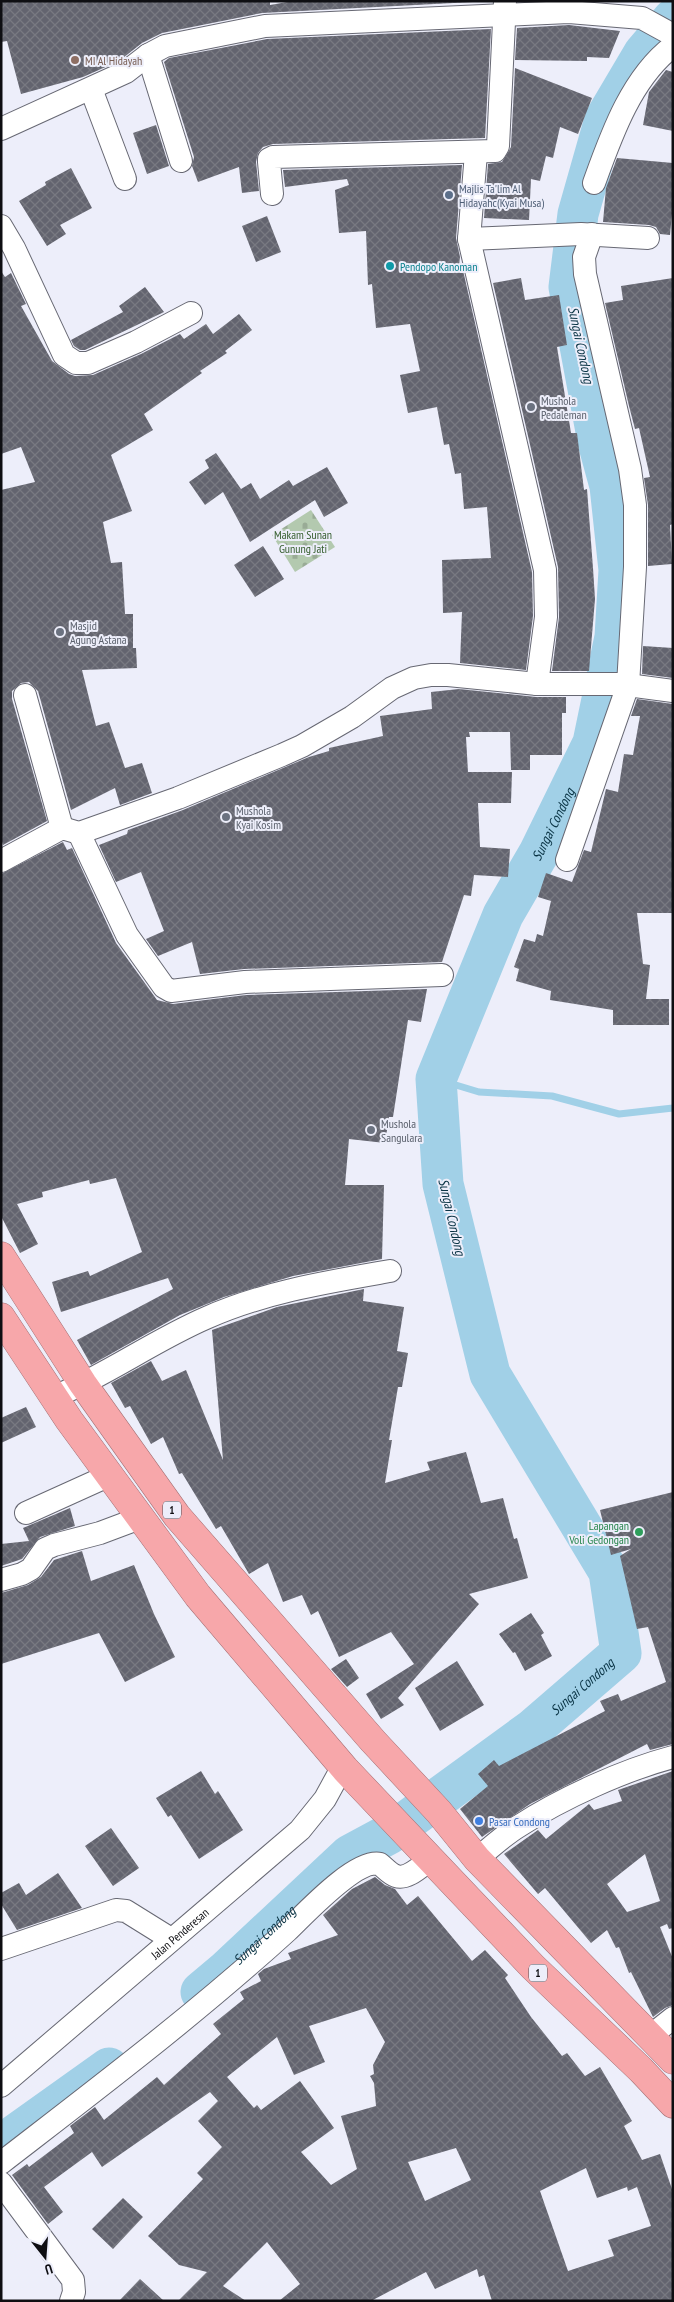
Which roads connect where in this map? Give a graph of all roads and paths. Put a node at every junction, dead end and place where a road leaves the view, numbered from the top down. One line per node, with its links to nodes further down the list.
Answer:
1 (504, 8): 2 (street); 4 (street); 7 (street)
2 (673, 34)
3 (673, 46): 10 (street)
4 (148, 55): 5 (street); 8 (street)
5 (91, 89): 6 (street); 9 (street)
6 (1, 129)
7 (476, 153): 11 (street); 15 (street)
8 (181, 161)
9 (125, 179)
10 (594, 183)
11 (272, 194)
12 (1, 226): 16 (street)
13 (586, 234): 14 (street); 15 (street); 18 (street)
14 (648, 238)
15 (469, 239): 17 (street)
16 (191, 313)
17 (537, 684): 18 (street); 21 (street)
18 (624, 684): 19 (street); 22 (street)
19 (673, 691)
20 (25, 695): 21 (street)
21 (71, 830): 23 (street); 24 (street)
22 (567, 860)
23 (1, 861)
24 (442, 975)
25 (1, 1256): 28 (highway, 1)
26 (390, 1271): 28 (street)
27 (1, 1317): 29 (highway, 1)
28 (83, 1384): 29 (street); 37 (highway, 1)
29 (54, 1396): 30 (highway, 1)
30 (110, 1475): 31 (street); 32 (highway, 1)
31 (26, 1513)
32 (140, 1518): 33 (street); 35 (highway, 1)
33 (1, 1580)
34 (673, 1757): 37 (street)
35 (344, 1767): 36 (highway, 1); 38 (street, Jalan Penderesan)
36 (431, 1858): 42 (highway, 1); 45 (street)
37 (476, 1859): 41 (highway, 1)
38 (171, 1939): 39 (street); 43 (street, Jalan Penderesan)
39 (1, 1949)
40 (673, 2018): 41 (street)
41 (661, 2048): 42 (highway)
42 (641, 2070): 44 (highway, 1)
43 (1, 2086)
44 (673, 2104)
45 (1, 2163)
46 (1, 2183): 47 (street)
47 (71, 2301)

